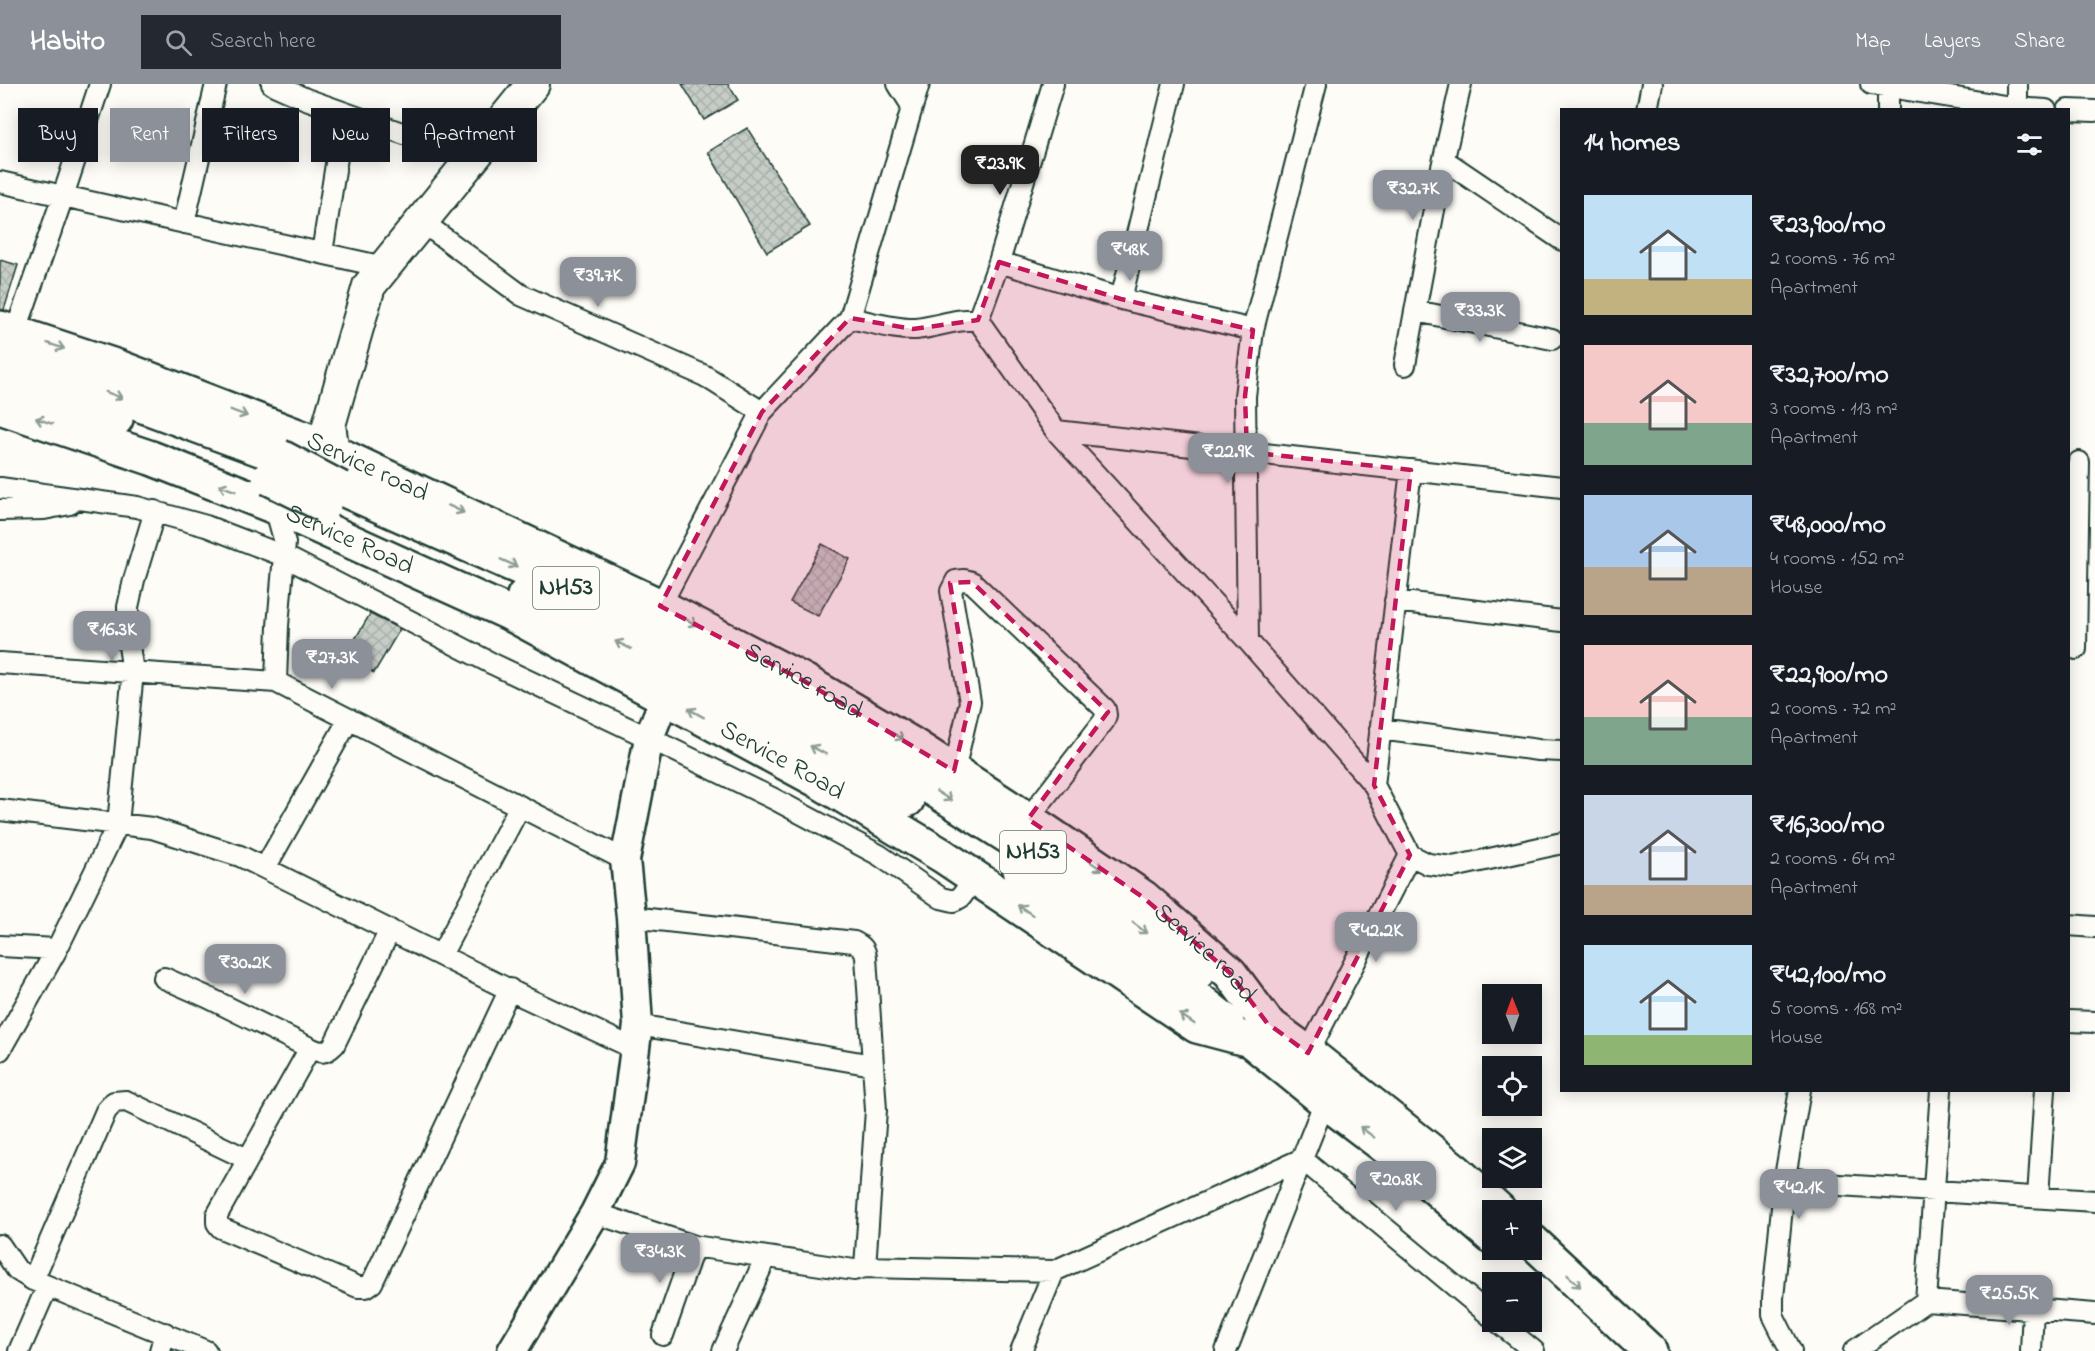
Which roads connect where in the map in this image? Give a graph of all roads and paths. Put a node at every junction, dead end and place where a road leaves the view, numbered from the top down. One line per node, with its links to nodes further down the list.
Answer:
1 (99, 84): 27 (street)
2 (216, 84): 29 (street)
3 (272, 84): 15 (street)
4 (532, 84): 16 (main road)
5 (898, 84): 14 (street)
6 (919, 84): 14 (street)
7 (1053, 84): 32 (street)
8 (1174, 84): 34 (street)
9 (1316, 84): 38 (street)
10 (1461, 84): 23 (street)
11 (1652, 84): 17 (street)
12 (2017, 84): 20 (street)
13 (1880, 86): 18 (street); 19 (street)
14 (912, 106): 36 (street)
15 (334, 108)
16 (513, 108)
17 (1647, 108)
18 (1887, 108)
19 (2011, 108)
20 (2017, 108)
21 (2070, 110): 22 (street)
22 (2095, 111)
23 (1444, 160): 30 (street); 35 (street)
24 (336, 162): 31 (street)
25 (469, 162): 28 (main road)
26 (0, 182): 27 (street)
27 (63, 196): 29 (street); 39 (street)
28 (421, 221): 33 (main road); 44 (street)
29 (184, 223): 31 (street)
30 (1560, 239)
31 (322, 254): 33 (street)
32 (999, 262): 34 (street); 37 (street)
33 (384, 267): 46 (main road)
34 (1121, 299): 38 (street)
35 (1416, 311): 40 (street); 41 (street)
36 (849, 318): 37 (street); 44 (street)
37 (978, 320): 45 (street)
38 (1253, 330): 47 (street)
39 (5, 338): 46 (highway, Service road, one-way to 46); 52 (highway, NH53, one-way to 52)
40 (1552, 339)
41 (1405, 365)
42 (0, 380): 52 (highway, NH53)
43 (0, 407): 52 (highway, Service Road, one-way to 43)
44 (762, 412): 58 (street)
45 (1056, 430): 47 (street); 60 (street)
46 (323, 439): 52 (main road); 58 (highway, Service road, one-way to 58)
47 (1246, 452): 49 (street); 60 (street)
48 (2081, 462): 61 (street)
49 (1411, 470): 50 (street); 57 (street)
50 (1560, 487)
51 (0, 488): 53 (street)
52 (297, 498): 56 (street); 65 (highway, Service Road); 92 (highway, NH53)
53 (85, 501): 54 (street); 55 (street)
54 (0, 510)
55 (154, 512): 56 (street); 63 (street)
56 (284, 556): 64 (street); 68 (street)
57 (1395, 601): 59 (street); 67 (street)
58 (660, 606): 70 (highway, Service road, one-way to 70)
59 (1560, 621)
60 (1248, 641): 71 (street)
61 (2080, 649)
62 (0, 663): 63 (street)
63 (133, 672): 64 (street); 75 (street)
64 (276, 682): 66 (street)
65 (665, 697): 68 (street); 80 (highway, Service Road, one-way to 65)
66 (349, 719): 72 (street); 79 (street)
67 (1380, 729): 69 (street); 71 (street)
68 (649, 738): 78 (street); 80 (street)
69 (1560, 751)
70 (954, 771): 74 (highway, Service road); 74 (street)
71 (1374, 785): 77 (street)
72 (520, 806): 78 (street); 87 (street)
73 (0, 810): 75 (street)
74 (1028, 819): 92 (highway, Service road, one-way to 92)
75 (118, 824): 79 (street); 86 (street)
76 (1560, 843): 77 (street)
77 (1410, 855): 96 (street)
78 (625, 860): 81 (street)
79 (265, 868): 84 (street)
80 (975, 877): 92 (highway, Service Road, one-way to 80)
81 (631, 916): 93 (street); 97 (street)
82 (2070, 925): 83 (street)
83 (2095, 927)
84 (390, 930): 87 (street); 94 (street)
85 (0, 946): 86 (street)
86 (57, 949): 95 (street)
87 (441, 955): 89 (street)
88 (164, 978): 94 (street)
89 (510, 989): 93 (street); 102 (street)
90 (2070, 1021): 91 (street)
91 (2095, 1022)
92 (1258, 1032): 96 (highway, Service road); 101 (highway, Service Road)
93 (636, 1037): 97 (street); 109 (street)
94 (310, 1048): 102 (street)
95 (0, 1050)
96 (1308, 1053): 107 (highway, Service road)
97 (873, 1065): 116 (street)
98 (1941, 1092): 105 (street)
99 (2045, 1092): 106 (street)
100 (1797, 1093): 104 (street)
101 (1325, 1101): 103 (street); 110 (highway, Service Road, one-way to 101)
102 (247, 1159): 118 (street)
103 (1302, 1159): 117 (street); 120 (street); 131 (street)
104 (1785, 1177): 105 (street); 135 (street)
105 (1934, 1190): 106 (street); 119 (street)
106 (2038, 1197): 108 (street)
107 (1488, 1200)
108 (2095, 1202)
109 (595, 1213): 112 (street); 128 (street)
110 (1482, 1228)
111 (0, 1245): 118 (street)
112 (694, 1246): 114 (street); 124 (street)
113 (1542, 1250): 134 (highway, one-way to 134)
114 (766, 1257): 116 (street); 129 (street)
115 (1518, 1260): 133 (highway)
116 (866, 1267): 117 (street)
117 (1054, 1271): 130 (street)
118 (40, 1283): 125 (street); 126 (street)
119 (1926, 1301): 121 (street); 136 (street)
120 (1482, 1309)
121 (2033, 1309): 122 (street); 137 (street)
122 (2095, 1314)
123 (1510, 1332): 132 (street)
124 (663, 1335)
125 (162, 1342): 127 (street)
126 (19, 1351)
127 (206, 1351)
128 (512, 1351)
129 (723, 1351)
130 (1021, 1351)
131 (1226, 1351)
132 (1534, 1351)
133 (1618, 1351)
134 (1650, 1351)
135 (1791, 1351)
136 (1854, 1351)
137 (2031, 1351)

